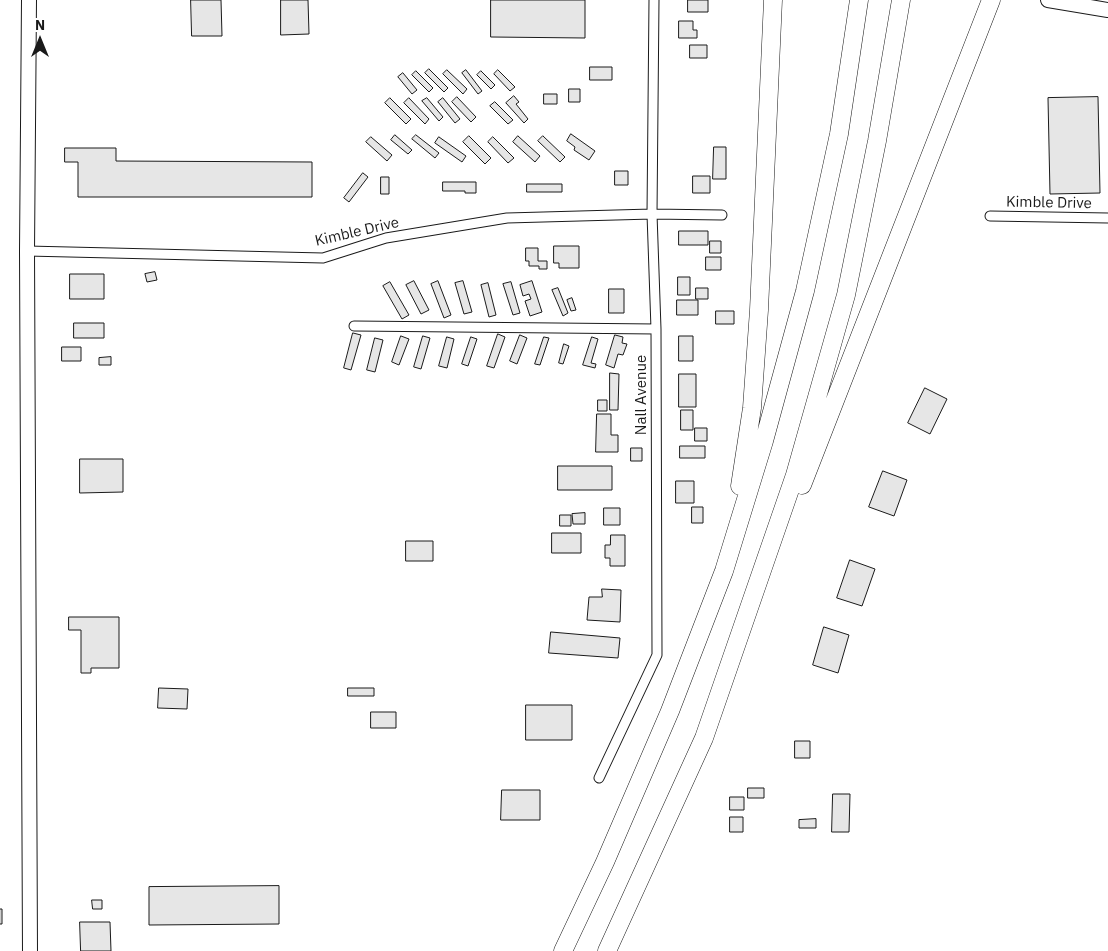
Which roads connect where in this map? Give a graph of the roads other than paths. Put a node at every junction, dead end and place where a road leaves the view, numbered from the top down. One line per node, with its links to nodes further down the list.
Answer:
1 (29, 0): 14 (main road)
2 (654, 0): 10 (street, Nall Avenue)
3 (773, 0): 18 (highway)
4 (859, 0): 18 (highway)
5 (901, 0): 17 (highway)
6 (991, 0): 17 (highway)
7 (1048, 0): 8 (main road)
8 (1066, 2): 9 (main road)
9 (1108, 10)
10 (652, 214): 11 (street, Kimble Drive); 14 (street, Kimble Drive); 16 (street, Nall Avenue)
11 (722, 215)
12 (990, 216): 13 (street, Kimble Drive)
13 (1108, 218)
14 (27, 251): 20 (main road)
15 (354, 326): 16 (street)
16 (656, 329): 19 (street, Nall Avenue)
17 (780, 524): 22 (highway)
18 (670, 711): 21 (highway)
19 (599, 778)
20 (30, 951)
21 (563, 951)
22 (607, 951)

